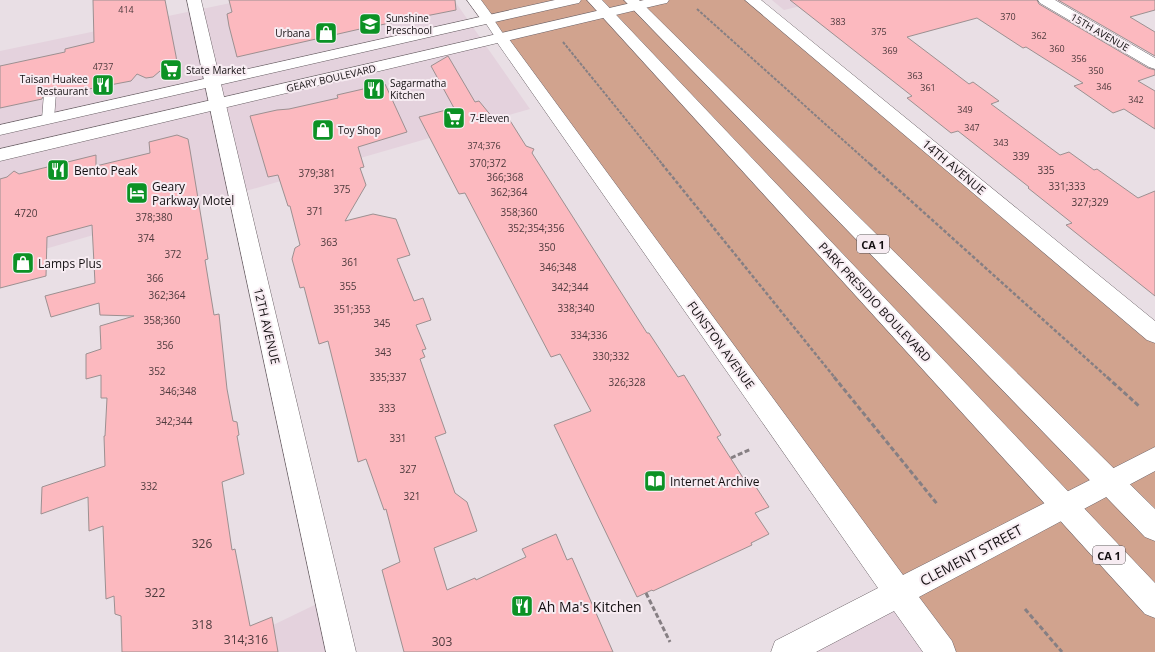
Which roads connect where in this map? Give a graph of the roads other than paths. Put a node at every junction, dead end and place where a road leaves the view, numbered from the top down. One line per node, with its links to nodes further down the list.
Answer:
1 (194, 0): 13 (main road, 12TH AVENUE)
2 (474, 0): 10 (main road)
3 (574, 0): 10 (main road, GEARY BOULEVARD)
4 (594, 0): 9 (main road, PARK PRESIDIO BOULEVARD / CA 1)
5 (662, 0): 8 (main road, GEARY BOULEVARD)
6 (752, 0): 19 (main road, 14TH AVENUE)
7 (1045, 0): 12 (main road, 15TH AVENUE)
8 (634, 3): 9 (main road, GEARY BOULEVARD); 21 (main road, CA 1)
9 (607, 13): 11 (main road, GEARY BOULEVARD); 22 (main road, PARK PRESIDIO BOULEVARD / CA 1)
10 (488, 19): 11 (lane); 13 (main road, GEARY BOULEVARD)
11 (501, 38): 15 (main road, GEARY BOULEVARD); 24 (main road, FUNSTON AVENUE)
12 (1155, 64)
13 (212, 82): 15 (main road, 12TH AVENUE); 16 (main road, GEARY BOULEVARD)
14 (50, 93): 16 (lane)
15 (217, 104): 18 (main road, GEARY BOULEVARD); 26 (main road, 12TH AVENUE)
16 (48, 119): 17 (main road, GEARY BOULEVARD)
17 (0, 130)
18 (0, 155)
19 (1155, 334)
20 (1155, 458): 21 (main road, CLEMENT STREET)
21 (1110, 482): 22 (main road, CLEMENT STREET); 23 (main road, CA 1)
22 (1064, 506): 24 (main road, CLEMENT STREET); 25 (main road, PARK PRESIDIO BOULEVARD / CA 1)
23 (1155, 528)
24 (899, 593): 27 (main road, CLEMENT STREET); 28 (main road, FUNSTON AVENUE)
25 (1155, 604)
26 (341, 652)
27 (786, 652)
28 (941, 652)

